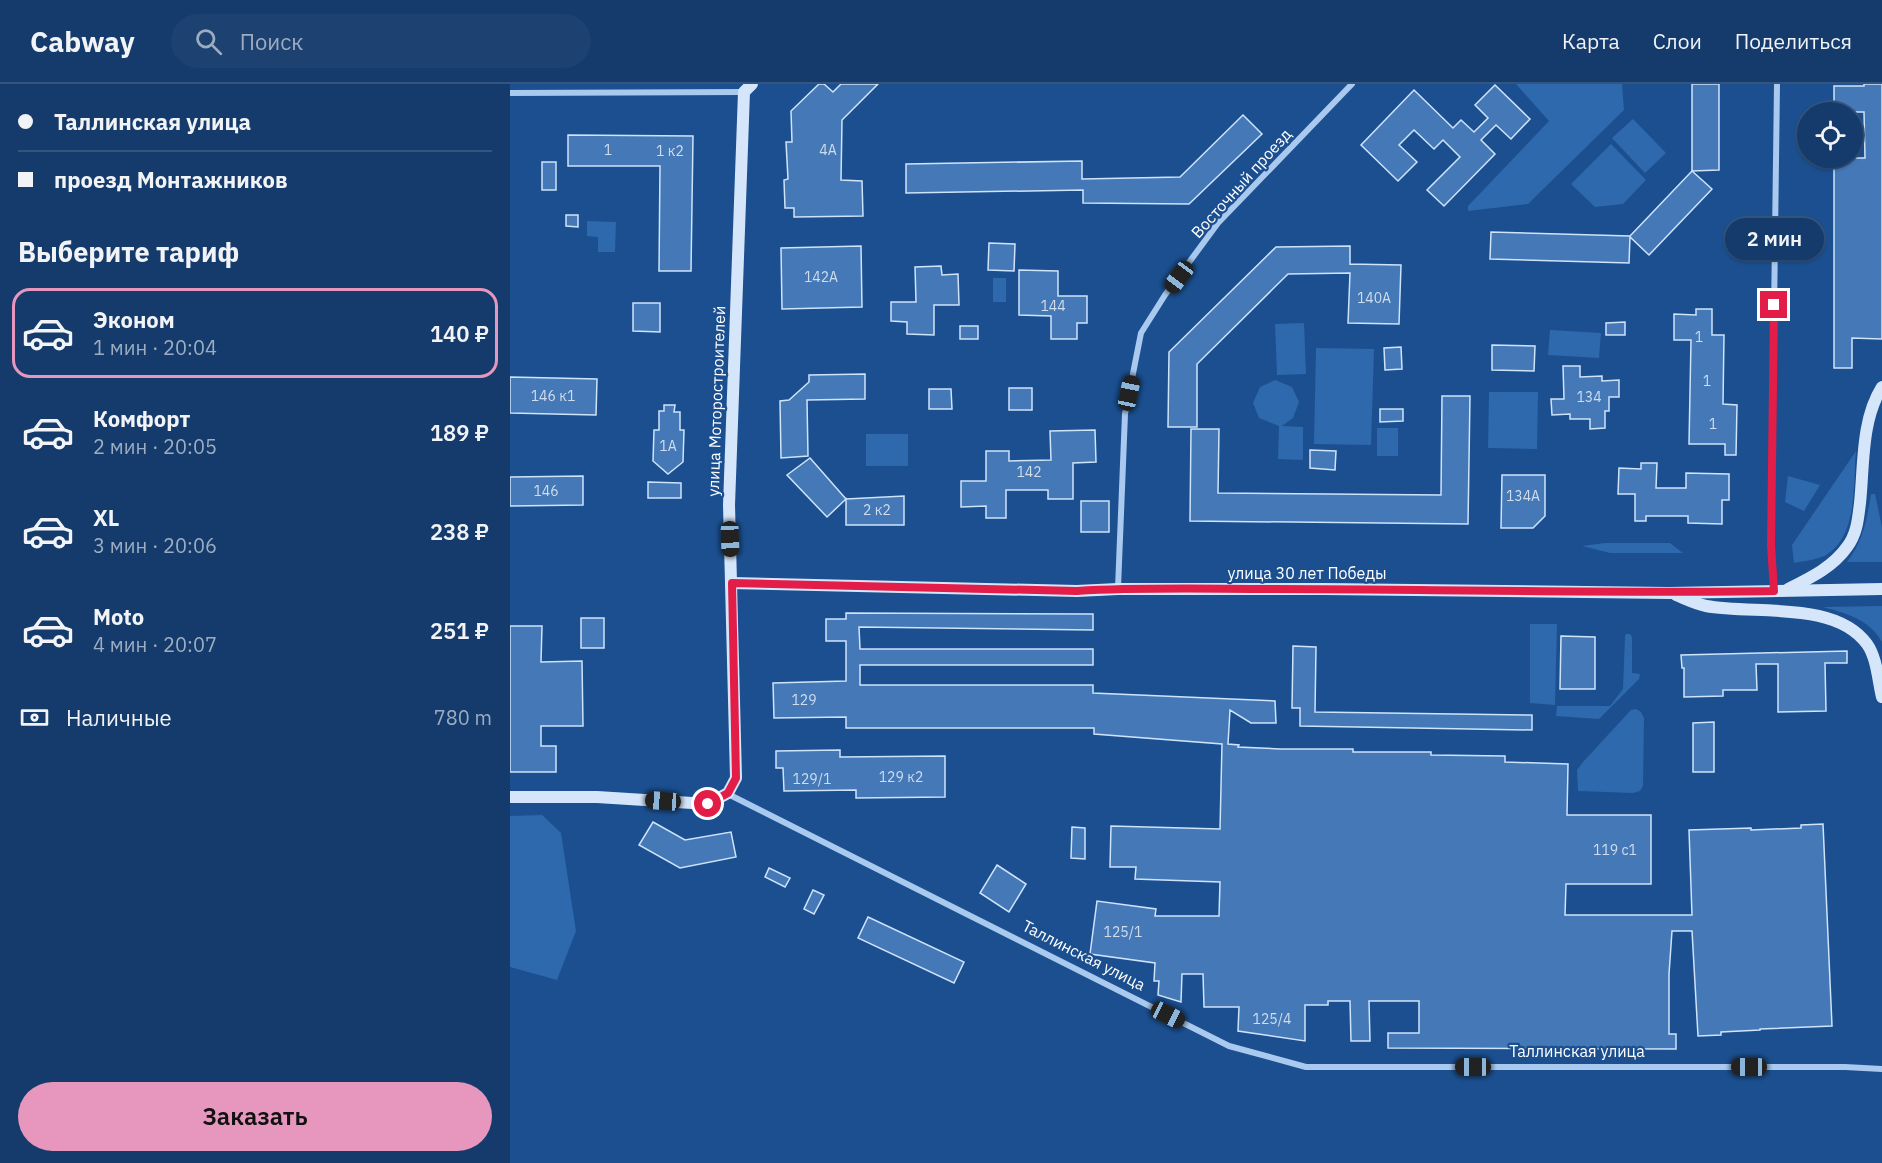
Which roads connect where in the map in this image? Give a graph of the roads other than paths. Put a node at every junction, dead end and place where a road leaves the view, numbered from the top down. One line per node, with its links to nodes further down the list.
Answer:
1 (1352, 84): 7 (street, Восточный проезд)
2 (1777, 84): 9 (street)
3 (748, 88): 4 (street); 6 (street, улица Моторостроителей)
4 (510, 93)
5 (1882, 387): 9 (street)
6 (732, 583): 7 (street, улица 30 лет Победы); 12 (street, улица Моторостроителей)
7 (1118, 589): 10 (street, улица 30 лет Победы)
8 (1882, 589): 9 (street, улица 30 лет Победы)
9 (1780, 591): 10 (street, улица 30 лет Победы)
10 (1669, 593): 11 (street)
11 (1882, 697)
12 (728, 793): 13 (street); 14 (street, Таллинская улица)
13 (510, 797)
14 (1882, 1068)

